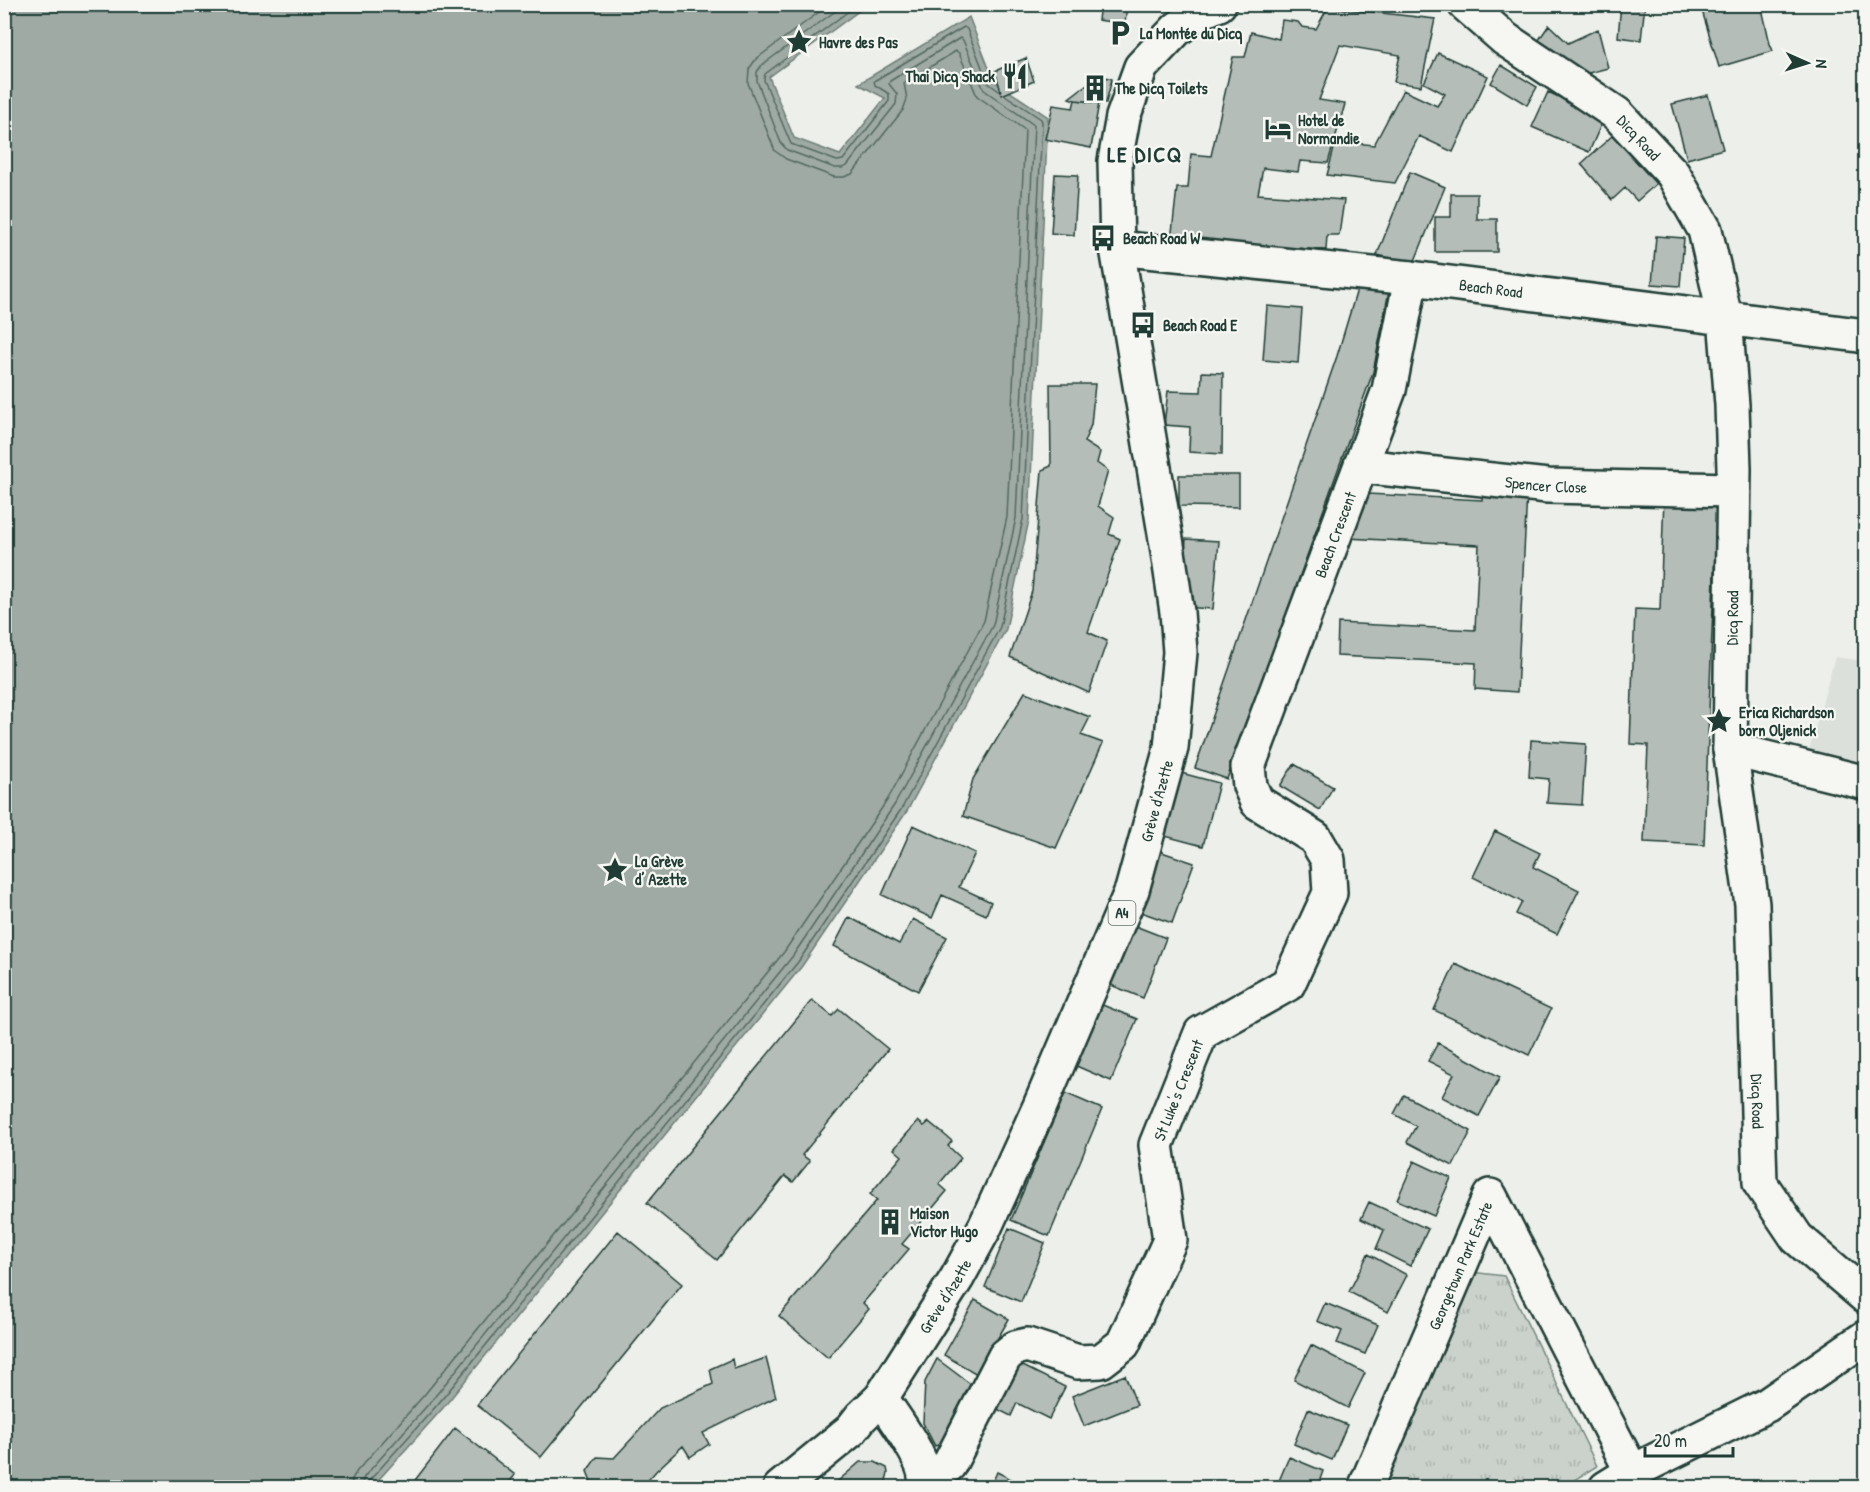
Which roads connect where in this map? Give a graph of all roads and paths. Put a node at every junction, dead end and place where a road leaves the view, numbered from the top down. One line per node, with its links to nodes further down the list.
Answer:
1 (1219, 4): 3 (street, Grève d'Azette / A4)
2 (1465, 4): 5 (street, Dicq Road)
3 (1117, 248): 4 (street, Beach Road); 14 (street, Grève d'Azette / A4)
4 (1411, 278): 5 (street, Beach Road); 7 (street, Beach Crescent)
5 (1725, 317): 6 (street, Beach Road); 8 (street, Dicq Road)
6 (1866, 336)
7 (1361, 466): 8 (street, Spencer Close); 11 (street, Beach Crescent)
8 (1733, 490): 9 (street, Dicq Road)
9 (1730, 749): 10 (street); 12 (street, Dicq Road)
10 (1866, 783)
11 (1250, 786): 16 (street, St Luke's Crescent)
12 (1866, 1297)
13 (1866, 1337): 15 (street, Georgetown Park Estate)
14 (880, 1398): 16 (street); 17 (street, Grève d'Azette / A4)
15 (1619, 1480): 18 (street, Georgetown Park Estate)
16 (925, 1484)
17 (780, 1488)
18 (1365, 1488)

